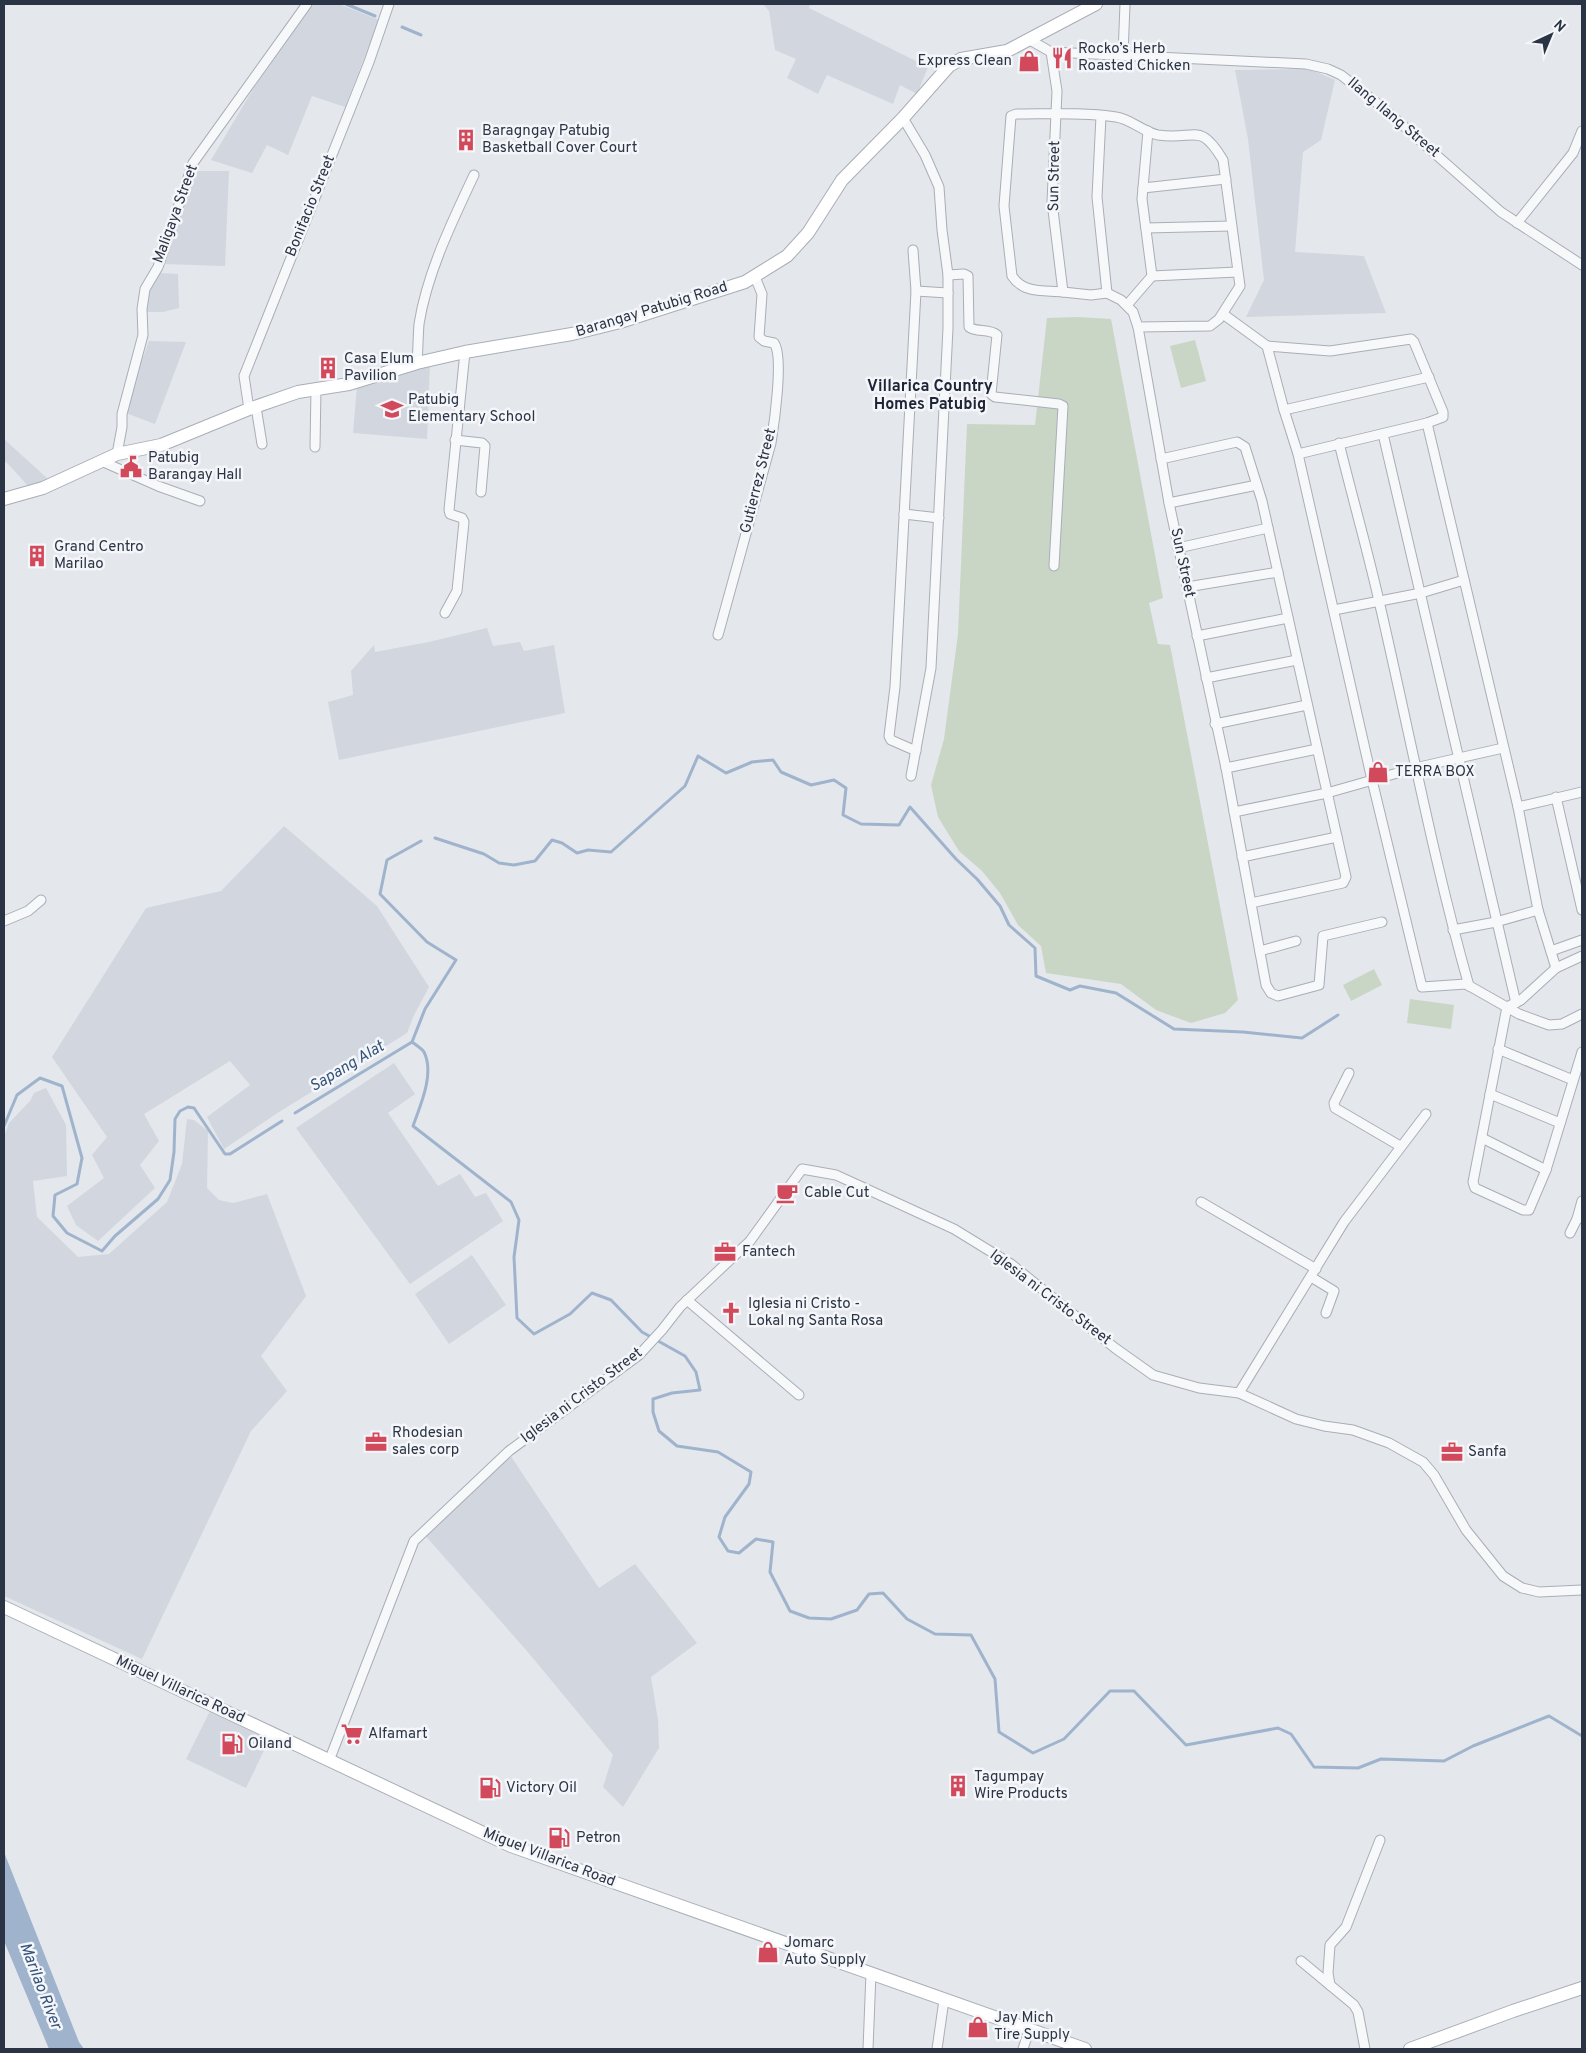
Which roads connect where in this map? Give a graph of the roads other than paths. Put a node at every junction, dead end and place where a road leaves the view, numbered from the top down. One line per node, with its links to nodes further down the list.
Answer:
1 (307, 4): 45 (street, Maligaya Street)
2 (389, 4): 37 (street, Bonifacio Street)
3 (1096, 4): 5 (main road, Barangay Patubig Road)
4 (1125, 4): 7 (street)
5 (1030, 40): 6 (street); 10 (main road, Barangay Patubig Road)
6 (1051, 52): 7 (street, Ilang Ilang Street); 8 (street, Sun Street)
7 (1123, 55): 16 (street, Ilang Ilang Street)
8 (1057, 114): 9 (street); 26 (street, Sun Street); 26 (street)
9 (1102, 116): 11 (street); 28 (street)
10 (903, 118): 22 (street); 24 (main road, Barangay Patubig Road)
11 (1148, 131): 14 (street); 15 (street)
12 (1582, 132): 16 (street)
13 (474, 175): 34 (street)
14 (1226, 179): 15 (street); 17 (street)
15 (1143, 188): 18 (street)
16 (1517, 223): 20 (street, Ilang Ilang Street)
17 (1231, 226): 18 (street); 21 (street)
18 (1146, 228): 23 (street)
19 (913, 250): 25 (street)
20 (1582, 265)
21 (1237, 272): 23 (street); 30 (street)
22 (948, 275): 27 (street); 58 (street)
23 (1152, 276): 29 (street)
24 (755, 277): 33 (main road, Barangay Patubig Road); 67 (street, Gutierrez Street)
25 (916, 291): 27 (street); 54 (street)
26 (1063, 292): 28 (street)
27 (948, 293): 55 (street)
28 (1107, 293): 29 (street, Sun Street)
29 (1127, 306): 31 (street, Sun Street)
30 (1223, 314): 31 (street); 32 (street)
31 (1138, 327): 47 (street, Sun Street)
32 (1267, 346): 35 (street); 38 (street)
33 (464, 352): 34 (main road, Barangay Patubig Road); 41 (street)
34 (417, 363): 36 (main road, Barangay Patubig Road)
35 (1429, 376): 38 (street); 39 (street)
36 (316, 388): 37 (main road, Barangay Patubig Road); 44 (street)
37 (252, 408): 43 (street, Bonifacio Street); 45 (main road, Barangay Patubig Road)
38 (1284, 410): 46 (street)
39 (1427, 423): 40 (street); 60 (street)
40 (1383, 434): 42 (street); 62 (street)
41 (455, 440): 50 (street); 65 (street)
42 (1339, 443): 46 (street); 63 (street)
43 (262, 444)
44 (315, 447)
45 (117, 454): 48 (main road, Barangay Patubig Road)
46 (1298, 454): 64 (street)
47 (1161, 459): 49 (street); 53 (street, Sun Street)
48 (101, 462): 51 (main road, Barangay Patubig Road); 52 (street)
49 (1257, 485): 53 (street); 56 (street)
50 (481, 492)
51 (4, 499)
52 (200, 501)
53 (1169, 503): 57 (street, Sun Street)
54 (904, 514): 55 (street); 75 (street)
55 (939, 518): 75 (street)
56 (1268, 528): 57 (street); 59 (street)
57 (1178, 548): 61 (street, Sun Street)
58 (1054, 566)
59 (1278, 572): 61 (street); 66 (street)
60 (1464, 580): 62 (street); 73 (street)
61 (1187, 587): 68 (street, Sun Street)
62 (1421, 594): 63 (street); 76 (street)
63 (1379, 601): 64 (street); 78 (street)
64 (1334, 610): 80 (street)
65 (445, 613)
66 (1288, 618): 68 (street); 69 (street)
67 (718, 634)
68 (1197, 636): 70 (street, Sun Street)
69 (1297, 660): 70 (street); 71 (street)
70 (1206, 678): 72 (street, Sun Street)
71 (1307, 705): 72 (street); 74 (street)
72 (1215, 724): 77 (street, Sun Street)
73 (1503, 748): 76 (street); 84 (street)
74 (1317, 749): 77 (street); 82 (street)
75 (916, 751): 79 (street)
76 (1458, 758): 78 (street); 94 (street)
77 (1226, 768): 85 (street, Sun Street)
78 (1415, 768): 80 (street); 95 (street)
79 (911, 776)
80 (1372, 780): 82 (street); 102 (street)
81 (1582, 792): 83 (street)
82 (1327, 793): 85 (street); 86 (street)
83 (1556, 797): 84 (street); 91 (street)
84 (1518, 807): 90 (street)
85 (1234, 812): 87 (street, Sun Street)
86 (1337, 837): 87 (street); 89 (street)
87 (1242, 857): 89 (street, Sun Street)
88 (42, 900): 92 (street)
89 (1251, 903): 98 (street, Sun Street)
90 (1538, 910): 94 (street); 99 (street)
91 (1582, 910)
92 (4, 922)
93 (1382, 922): 98 (street, Sun Street)
94 (1496, 922): 95 (street); 103 (street)
95 (1453, 930): 102 (street)
96 (1582, 940): 99 (street)
97 (1296, 941): 98 (street)
98 (1260, 950)
99 (1551, 951): 101 (street)
100 (1582, 956): 101 (street)
101 (1556, 968): 103 (street)
102 (1470, 986): 104 (street)
103 (1516, 1002): 104 (street)
104 (1507, 1007): 105 (street); 106 (street)
105 (1582, 1014)
106 (1498, 1049): 109 (street); 110 (street)
107 (1582, 1052): 109 (street)
108 (1349, 1073): 114 (street)
109 (1573, 1080): 112 (street)
110 (1490, 1094): 112 (street); 113 (street)
111 (1426, 1114): 114 (street)
112 (1560, 1123): 115 (street)
113 (1482, 1138): 115 (street); 115 (street)
114 (1400, 1146): 120 (street)
115 (1546, 1170)
116 (1582, 1200): 118 (street)
117 (1202, 1202): 120 (street)
118 (1580, 1218): 119 (street)
119 (1570, 1233)
120 (1316, 1269): 121 (street)
121 (1311, 1278): 123 (street); 124 (street)
122 (687, 1300): 124 (street, Iglesia ni Cristo Street); 125 (street); 128 (street, Iglesia ni Cristo Street)
123 (1326, 1313)
124 (1239, 1393): 126 (street, Iglesia ni Cristo Street)
125 (798, 1395)
126 (1582, 1590)
127 (4, 1607): 128 (main road, Miguel Villarica Road)
128 (329, 1761): 131 (main road, Miguel Villarica Road)
129 (1380, 1840): 132 (street)
130 (1301, 1961): 132 (street)
131 (871, 1973): 134 (main road, Miguel Villarica Road); 136 (street)
132 (1330, 1985): 140 (street)
133 (1582, 1988): 141 (main road)
134 (944, 2000): 135 (main road, Miguel Villarica Road); 137 (street)
135 (1029, 2030): 138 (street); 139 (main road, Miguel Villarica Road)
136 (868, 2049)
137 (937, 2049)
138 (1023, 2049)
139 (1085, 2049)
140 (1365, 2049)
141 (1410, 2049)

